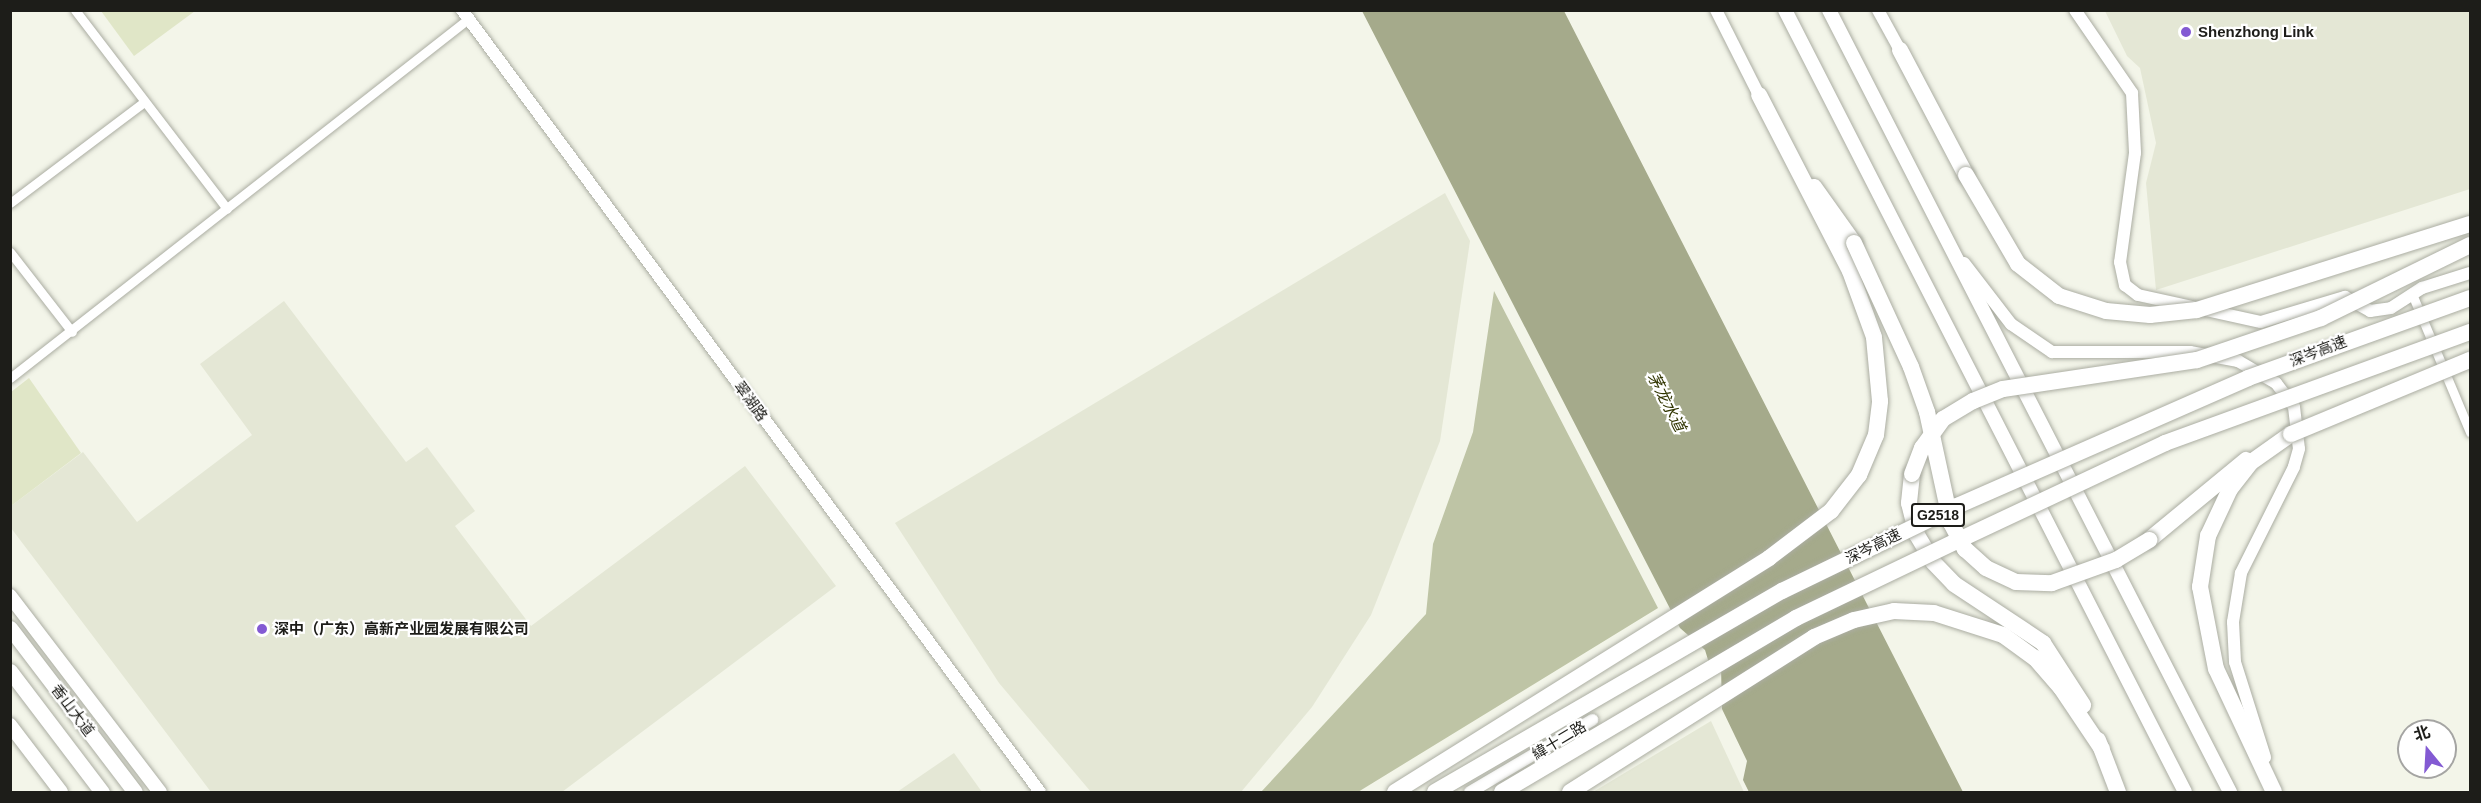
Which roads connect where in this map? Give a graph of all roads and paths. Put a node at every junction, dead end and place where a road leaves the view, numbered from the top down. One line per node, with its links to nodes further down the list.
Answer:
1 (75, 10): 10 (street)
2 (1716, 10): 9 (street)
3 (1785, 10): 48 (main road)
4 (1829, 10): 15 (main road)
5 (1878, 10): 8 (street)
6 (2075, 10): 19 (street)
7 (465, 15): 13 (street); 40 (street, 翠湖路)
8 (1900, 50): 14 (highway, bridge)
9 (1759, 95): 11 (highway)
10 (144, 102): 12 (street); 13 (street)
11 (1793, 161): 26 (highway, bridge); 41 (highway)
12 (10, 203)
13 (226, 210): 21 (street)
14 (2470, 224)
15 (1942, 233): 49 (main road); 50 (street)
16 (2470, 245): 30 (highway, bridge)
17 (10, 252): 21 (street)
18 (2470, 273): 19 (street)
19 (2412, 294): 25 (street)
20 (2470, 298): 42 (highway, 深岑高速 / G2518, bridge)
21 (72, 332): 24 (street)
22 (2470, 332): 44 (highway, 深岑高速 / G2518, bridge)
23 (2470, 360): 26 (highway, bridge)
24 (10, 378)
25 (2470, 432)
26 (2291, 434): 50 (highway)
27 (10, 596): 39 (main road)
28 (10, 628): 38 (highway, 香山大道)
29 (10, 672): 37 (highway, 香山大道)
30 (2067, 685): 46 (highway); 47 (highway)
31 (1593, 720): 33 (street, 緯十二路)
32 (10, 725): 34 (main road)
33 (1525, 760): 43 (street, 緯十二路); 45 (street)
34 (48, 775): 35 (main road); 36 (main road)
35 (49, 792)
36 (61, 792)
37 (102, 792)
38 (135, 792)
39 (160, 792)
40 (1040, 792)
41 (1395, 792)
42 (1435, 792)
43 (1470, 792)
44 (1502, 792)
45 (1514, 792)
46 (1570, 792)
47 (2118, 792)
48 (2185, 792)
49 (2230, 792)
50 (2276, 792)

